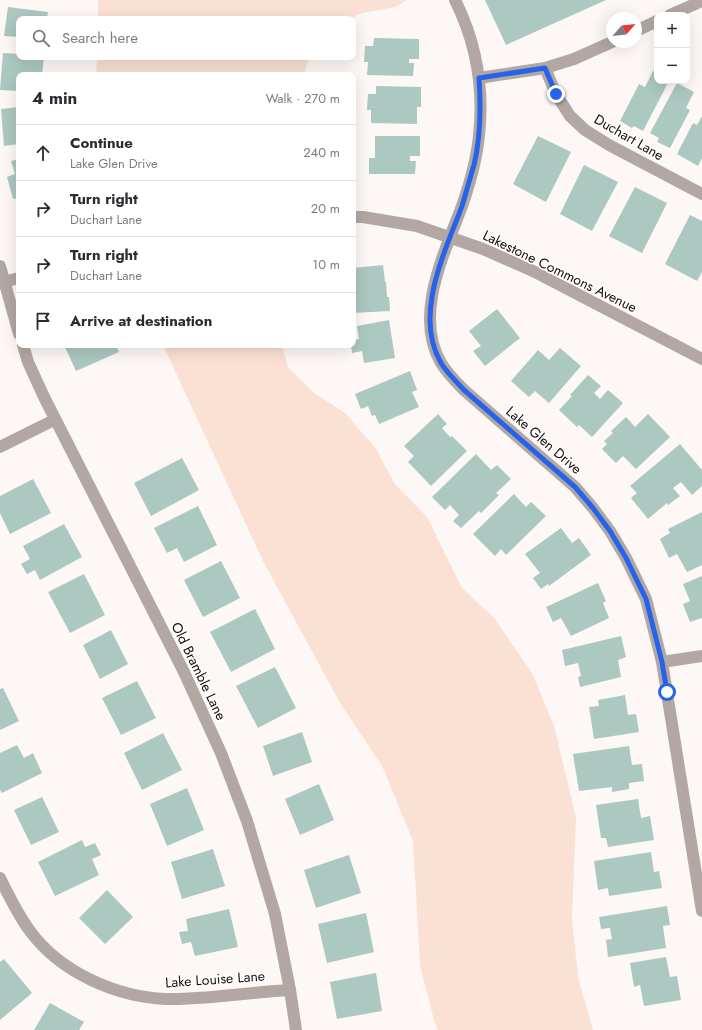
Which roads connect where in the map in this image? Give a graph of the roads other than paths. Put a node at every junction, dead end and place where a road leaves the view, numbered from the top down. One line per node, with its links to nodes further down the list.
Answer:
1 (454, 0): 8 (street, Lake Glen Drive)
2 (701, 3): 3 (street)
3 (678, 12)
4 (654, 22): 5 (street)
5 (642, 28)
6 (606, 45): 7 (street)
7 (545, 68): 8 (street); 9 (street, Duchart Lane)
8 (479, 78): 11 (street, Lake Glen Drive)
9 (702, 194)
10 (356, 217): 11 (street, Lakestone Commons Avenue)
11 (450, 236): 17 (street, Lakestone Commons Avenue); 21 (street, Lake Glen Drive)
12 (0, 266): 14 (street)
13 (16, 279): 14 (street)
14 (2, 282): 15 (street)
15 (16, 325)
16 (23, 348): 18 (street, Old Bramble Lane)
17 (702, 359)
18 (54, 420): 19 (street); 24 (street, Old Bramble Lane)
19 (0, 447)
20 (702, 656): 21 (street)
21 (662, 662): 23 (street, Lake Glen Drive)
22 (0, 878): 24 (street, Lake Louise Lane)
23 (702, 911)
24 (290, 990): 25 (street, Old Bramble Lane)
25 (296, 1030)

